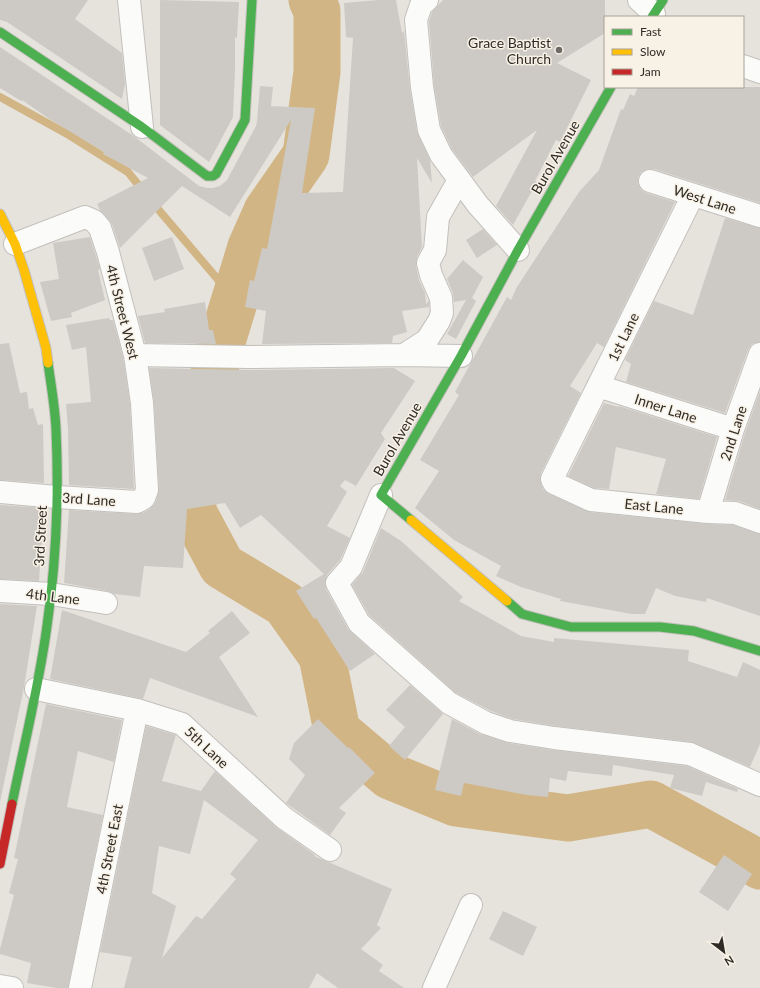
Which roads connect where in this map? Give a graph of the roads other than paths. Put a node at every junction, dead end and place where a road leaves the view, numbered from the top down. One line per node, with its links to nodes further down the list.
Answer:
1 (129, 0): 8 (street)
2 (252, 0): 8 (street)
3 (427, 0): 9 (street)
4 (0, 32): 8 (street)
5 (744, 66): 6 (street)
6 (760, 72)
7 (610, 88): 15 (street, Burol Avenue)
8 (142, 127)
9 (459, 180): 15 (street); 18 (street)
10 (650, 181): 11 (street, West Lane)
11 (693, 195): 13 (street, West Lane); 20 (street, 1st Lane)
12 (0, 214): 14 (street, 3rd Street)
13 (760, 216)
14 (15, 244): 17 (street, 4th Street West); 26 (street, 3rd Street)
15 (518, 250): 19 (street, Burol Avenue)
16 (760, 354): 21 (street, 2nd Lane)
17 (135, 355): 18 (street); 23 (street, 4th Street West)
18 (404, 355): 19 (street)
19 (461, 356): 25 (street, Burol Avenue)
20 (598, 386): 21 (street, Inner Lane); 22 (street, 1st Lane)
21 (733, 429): 27 (street, 2nd Lane)
22 (552, 480): 27 (street, East Lane)
23 (148, 490): 26 (street, 3rd Lane)
24 (0, 492): 26 (street, 3rd Lane)
25 (381, 495): 32 (street, Burol Avenue); 35 (street)
26 (57, 497): 30 (street, 3rd Street)
27 (708, 512): 28 (street, East Lane)
28 (760, 522)
29 (0, 591): 30 (street, 4th Lane)
30 (51, 594): 31 (street, 4th Lane); 33 (street, 3rd Street)
31 (106, 603)
32 (760, 651)
33 (36, 689): 34 (street, 5th Lane); 37 (street, 3rd Street)
34 (137, 710): 36 (street, 5th Lane); 41 (street, 4th Street East)
35 (760, 785)
36 (330, 850)
37 (0, 864)
38 (471, 905): 42 (street)
39 (0, 986): 40 (street)
40 (12, 988)
41 (80, 988)
42 (434, 988)

